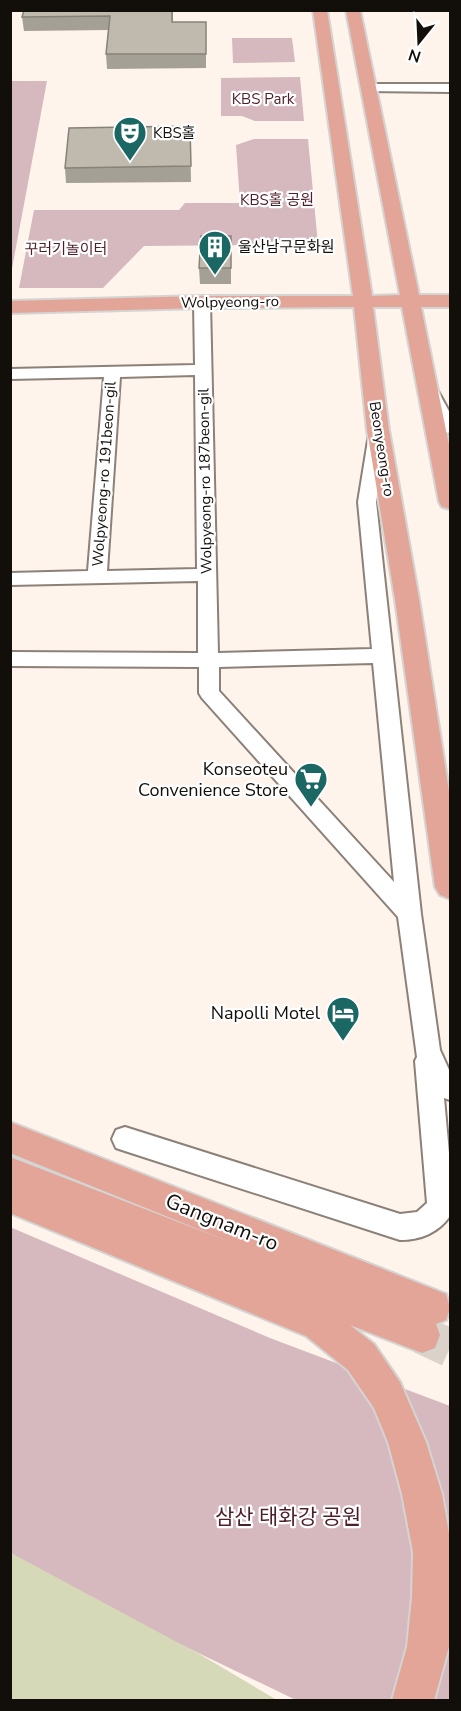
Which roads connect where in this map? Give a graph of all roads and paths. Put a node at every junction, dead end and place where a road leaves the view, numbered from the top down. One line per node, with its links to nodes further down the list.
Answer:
1 (321, 10): 6 (main road, Beonyeong-ro)
2 (353, 10): 3 (main road)
3 (370, 88): 4 (street); 5 (main road)
4 (450, 88)
5 (402, 252): 6 (main road); 8 (main road)
6 (356, 253): 7 (main road, Beonyeong-ro)
7 (363, 301): 8 (main road, Wolpyeong-ro); 10 (main road, Wolpyeong-ro); 17 (main road, Beonyeong-ro)
8 (411, 301): 9 (main road, Wolpyeong-ro); 15 (main road)
9 (450, 301)
10 (202, 302): 11 (main road, Wolpyeong-ro); 12 (street, Wolpyeong-ro 187beon-gil)
11 (10, 307)
12 (203, 370): 13 (street); 19 (street, Wolpyeong-ro 187beon-gil)
13 (112, 372): 14 (street); 20 (street, Wolpyeong-ro 191beon-gil)
14 (10, 374)
15 (428, 387): 16 (street); 18 (main road)
16 (450, 428)
17 (378, 430): 22 (street); 25 (main road, Beonyeong-ro)
18 (450, 501)
19 (207, 575): 20 (street); 24 (street, Wolpyeong-ro 187beon-gil)
20 (97, 577): 21 (street)
21 (10, 579)
22 (382, 656): 24 (street); 26 (street)
23 (10, 659): 24 (street)
24 (208, 660): 26 (street, Wolpyeong-ro 187beon-gil)
25 (450, 882)
26 (409, 914): 27 (street)
27 (427, 1050): 28 (street); 30 (street)
28 (450, 1089)
29 (10, 1137): 31 (main road, Gangnam-ro)
30 (124, 1139)
31 (10, 1173)
32 (10, 1196): 34 (main road)
33 (450, 1573): 34 (main road)
34 (428, 1652): 35 (main road)
35 (413, 1701)

